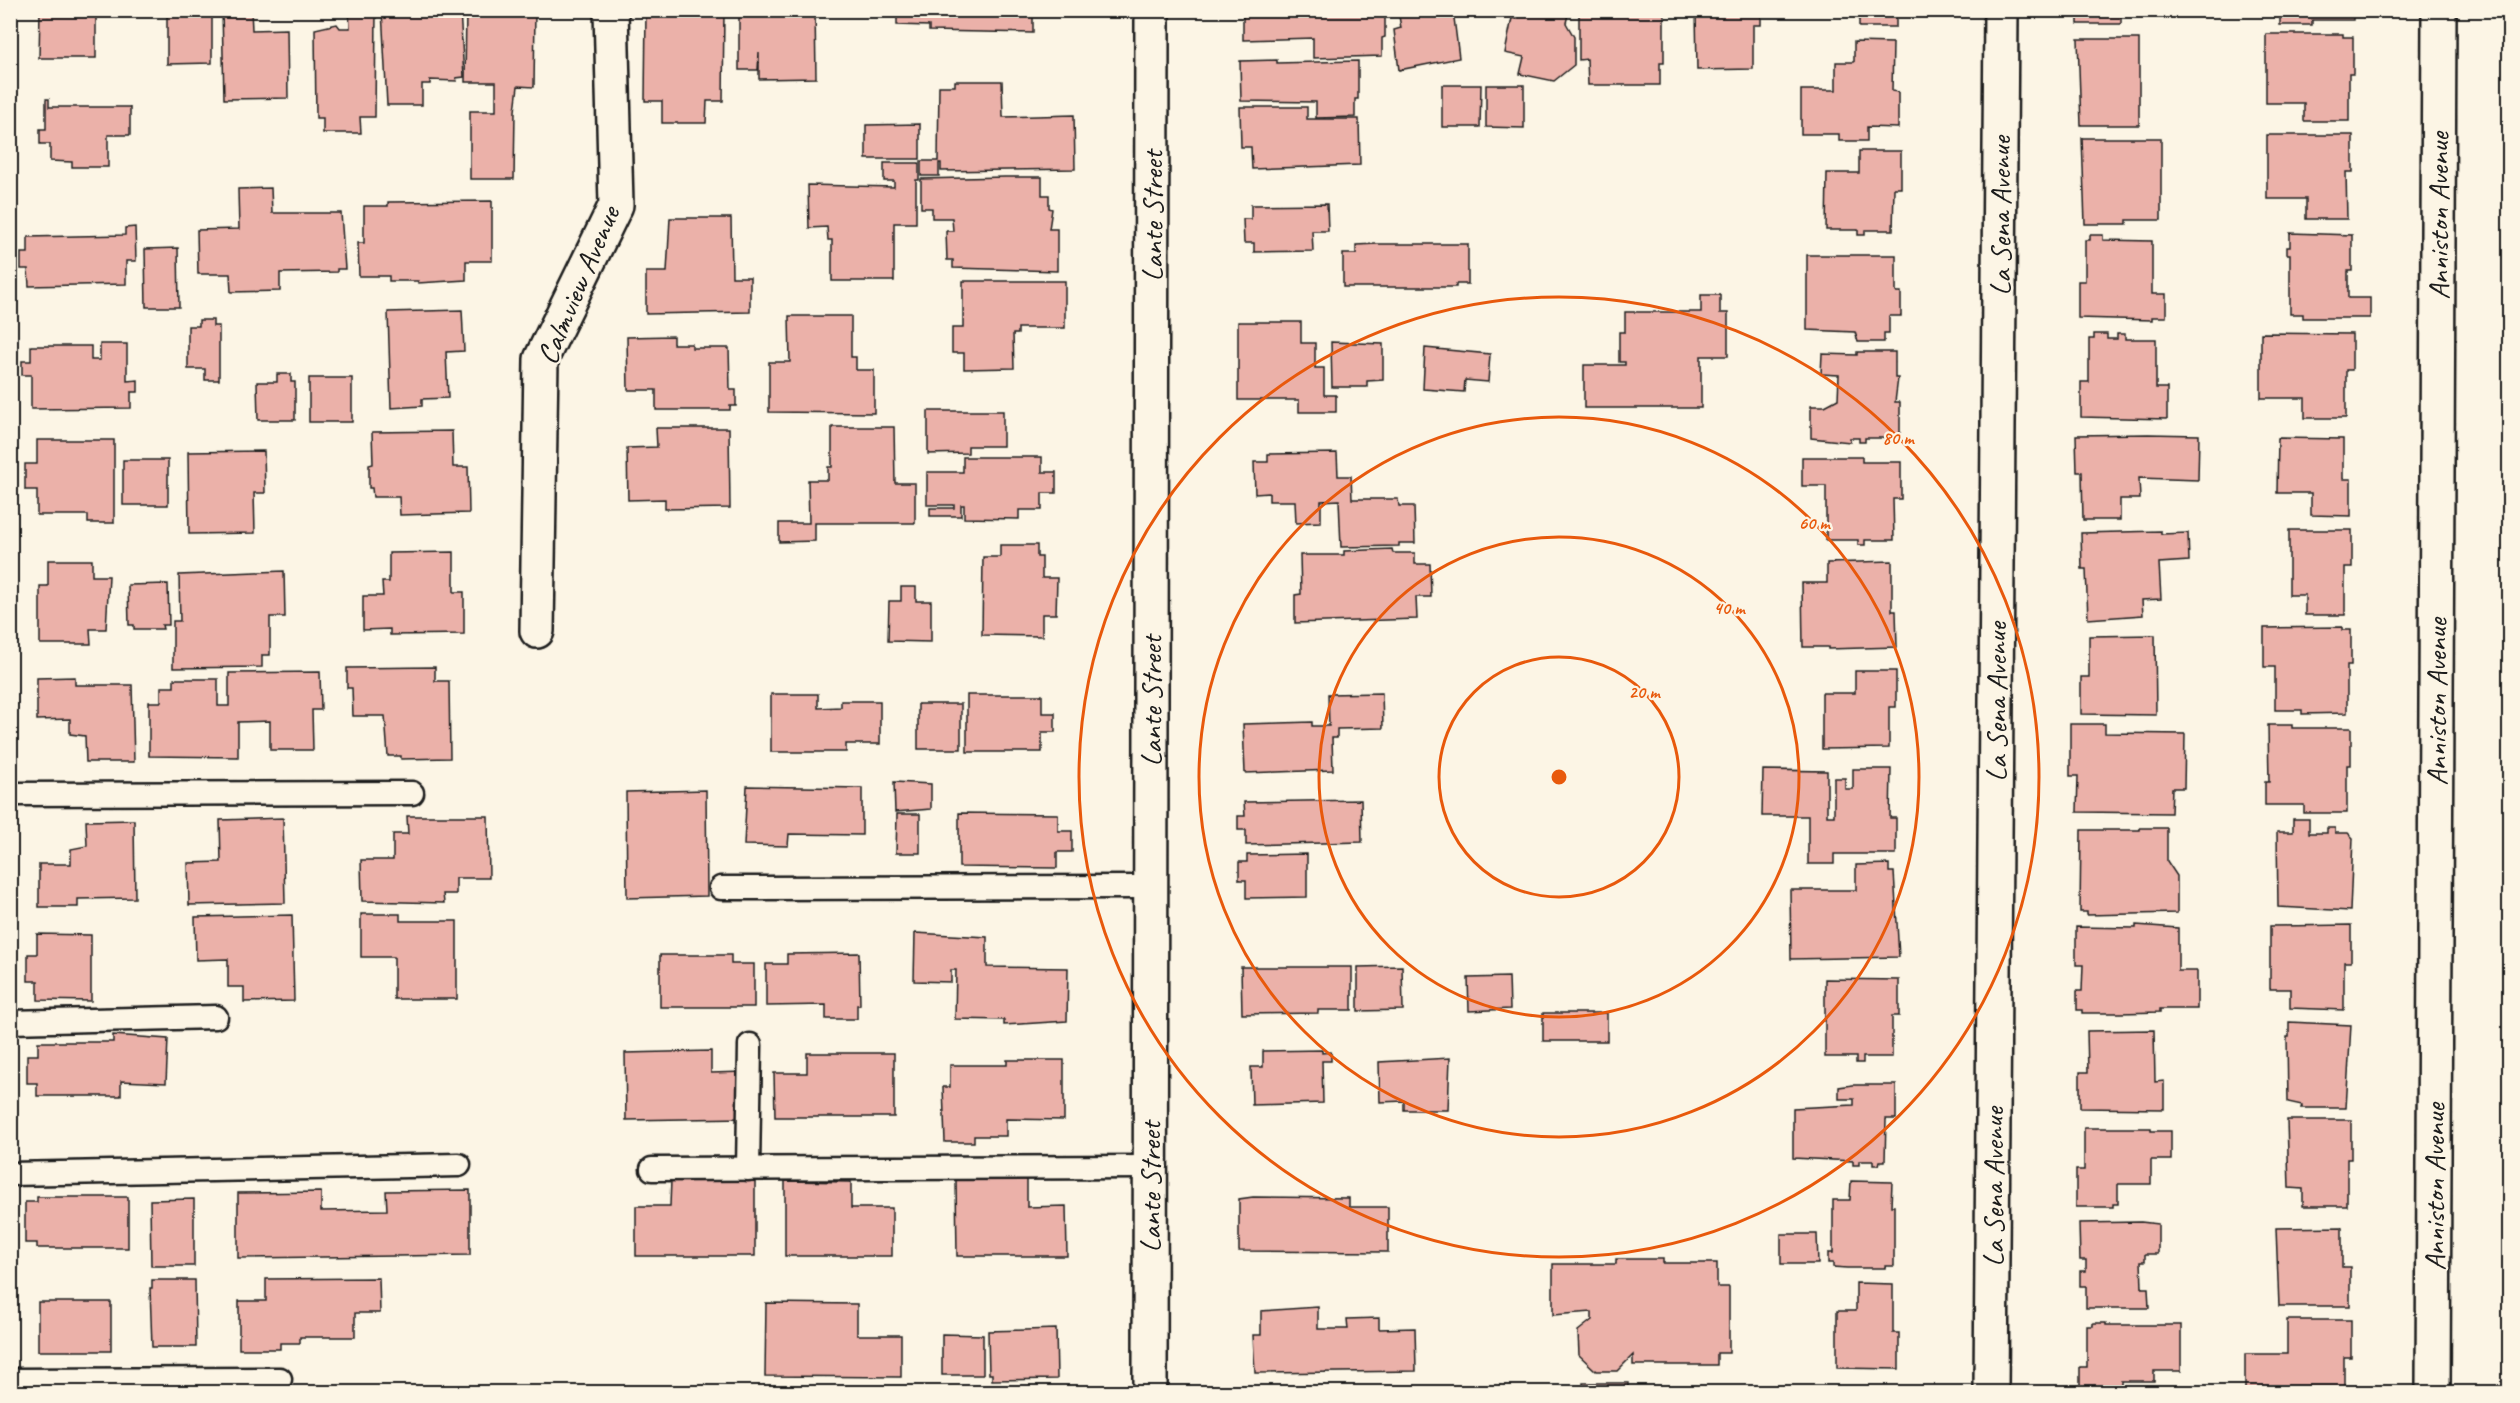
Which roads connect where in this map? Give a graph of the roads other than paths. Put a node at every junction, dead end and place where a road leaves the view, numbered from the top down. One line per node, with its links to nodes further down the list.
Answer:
1 (611, 10): 5 (street, Calmview Avenue)
2 (1152, 10): 8 (street, Lante Street)
3 (2001, 10): 21 (street, La Sena Avenue)
4 (2439, 10): 22 (street, Anniston Avenue)
5 (537, 631)
6 (412, 793): 7 (lane)
7 (10, 794)
8 (1150, 887): 9 (lane); 14 (street, Lante Street)
9 (721, 888)
10 (216, 1017): 11 (lane)
11 (10, 1022)
12 (750, 1045): 16 (lane)
13 (459, 1165): 17 (lane)
14 (1150, 1167): 16 (lane); 20 (street, Lante Street)
15 (652, 1169): 16 (lane)
16 (748, 1169)
17 (10, 1174)
18 (280, 1379): 19 (lane)
19 (10, 1380)
20 (1150, 1392)
21 (1991, 1392)
22 (2433, 1392)

